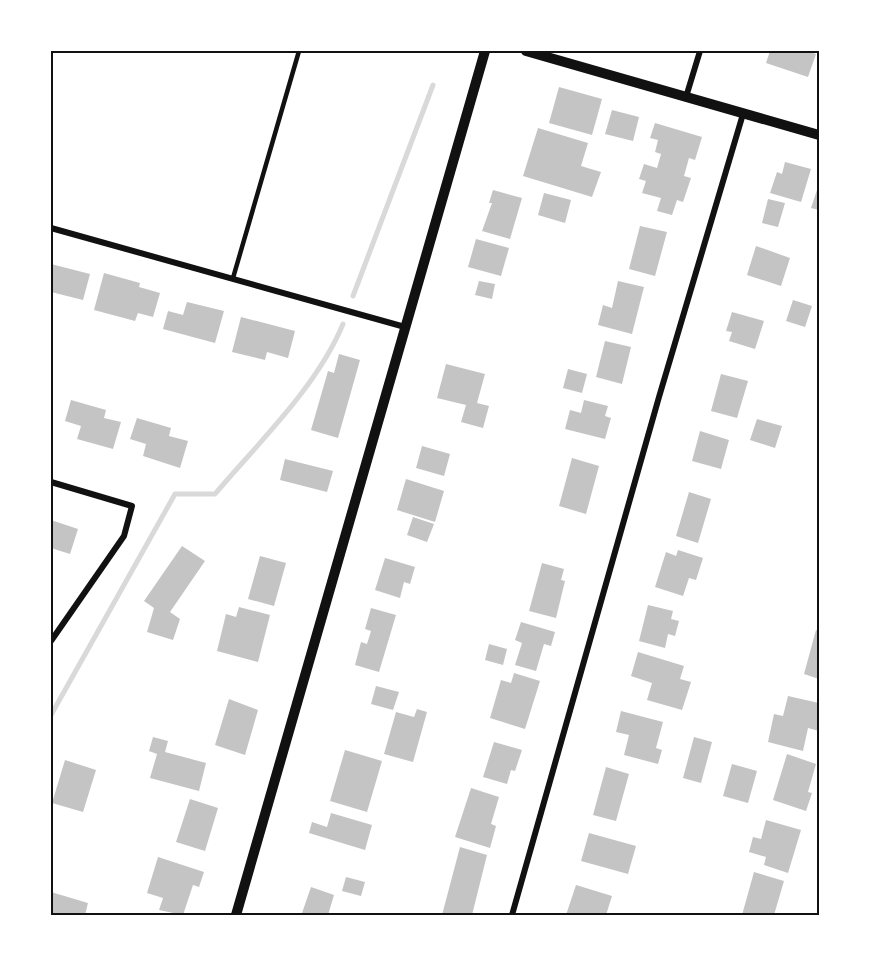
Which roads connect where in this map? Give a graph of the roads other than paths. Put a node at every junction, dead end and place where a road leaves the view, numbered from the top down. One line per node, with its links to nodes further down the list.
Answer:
1 (299, 51): 9 (lane)
2 (485, 51): 10 (street)
3 (526, 51): 5 (street)
4 (700, 51): 5 (street)
5 (686, 97): 6 (street)
6 (743, 114): 7 (street); 14 (street)
7 (819, 135)
8 (51, 228): 9 (street)
9 (233, 278): 10 (street)
10 (405, 327): 13 (street)
11 (51, 482): 12 (street)
12 (51, 641)
13 (236, 915)
14 (512, 915)

